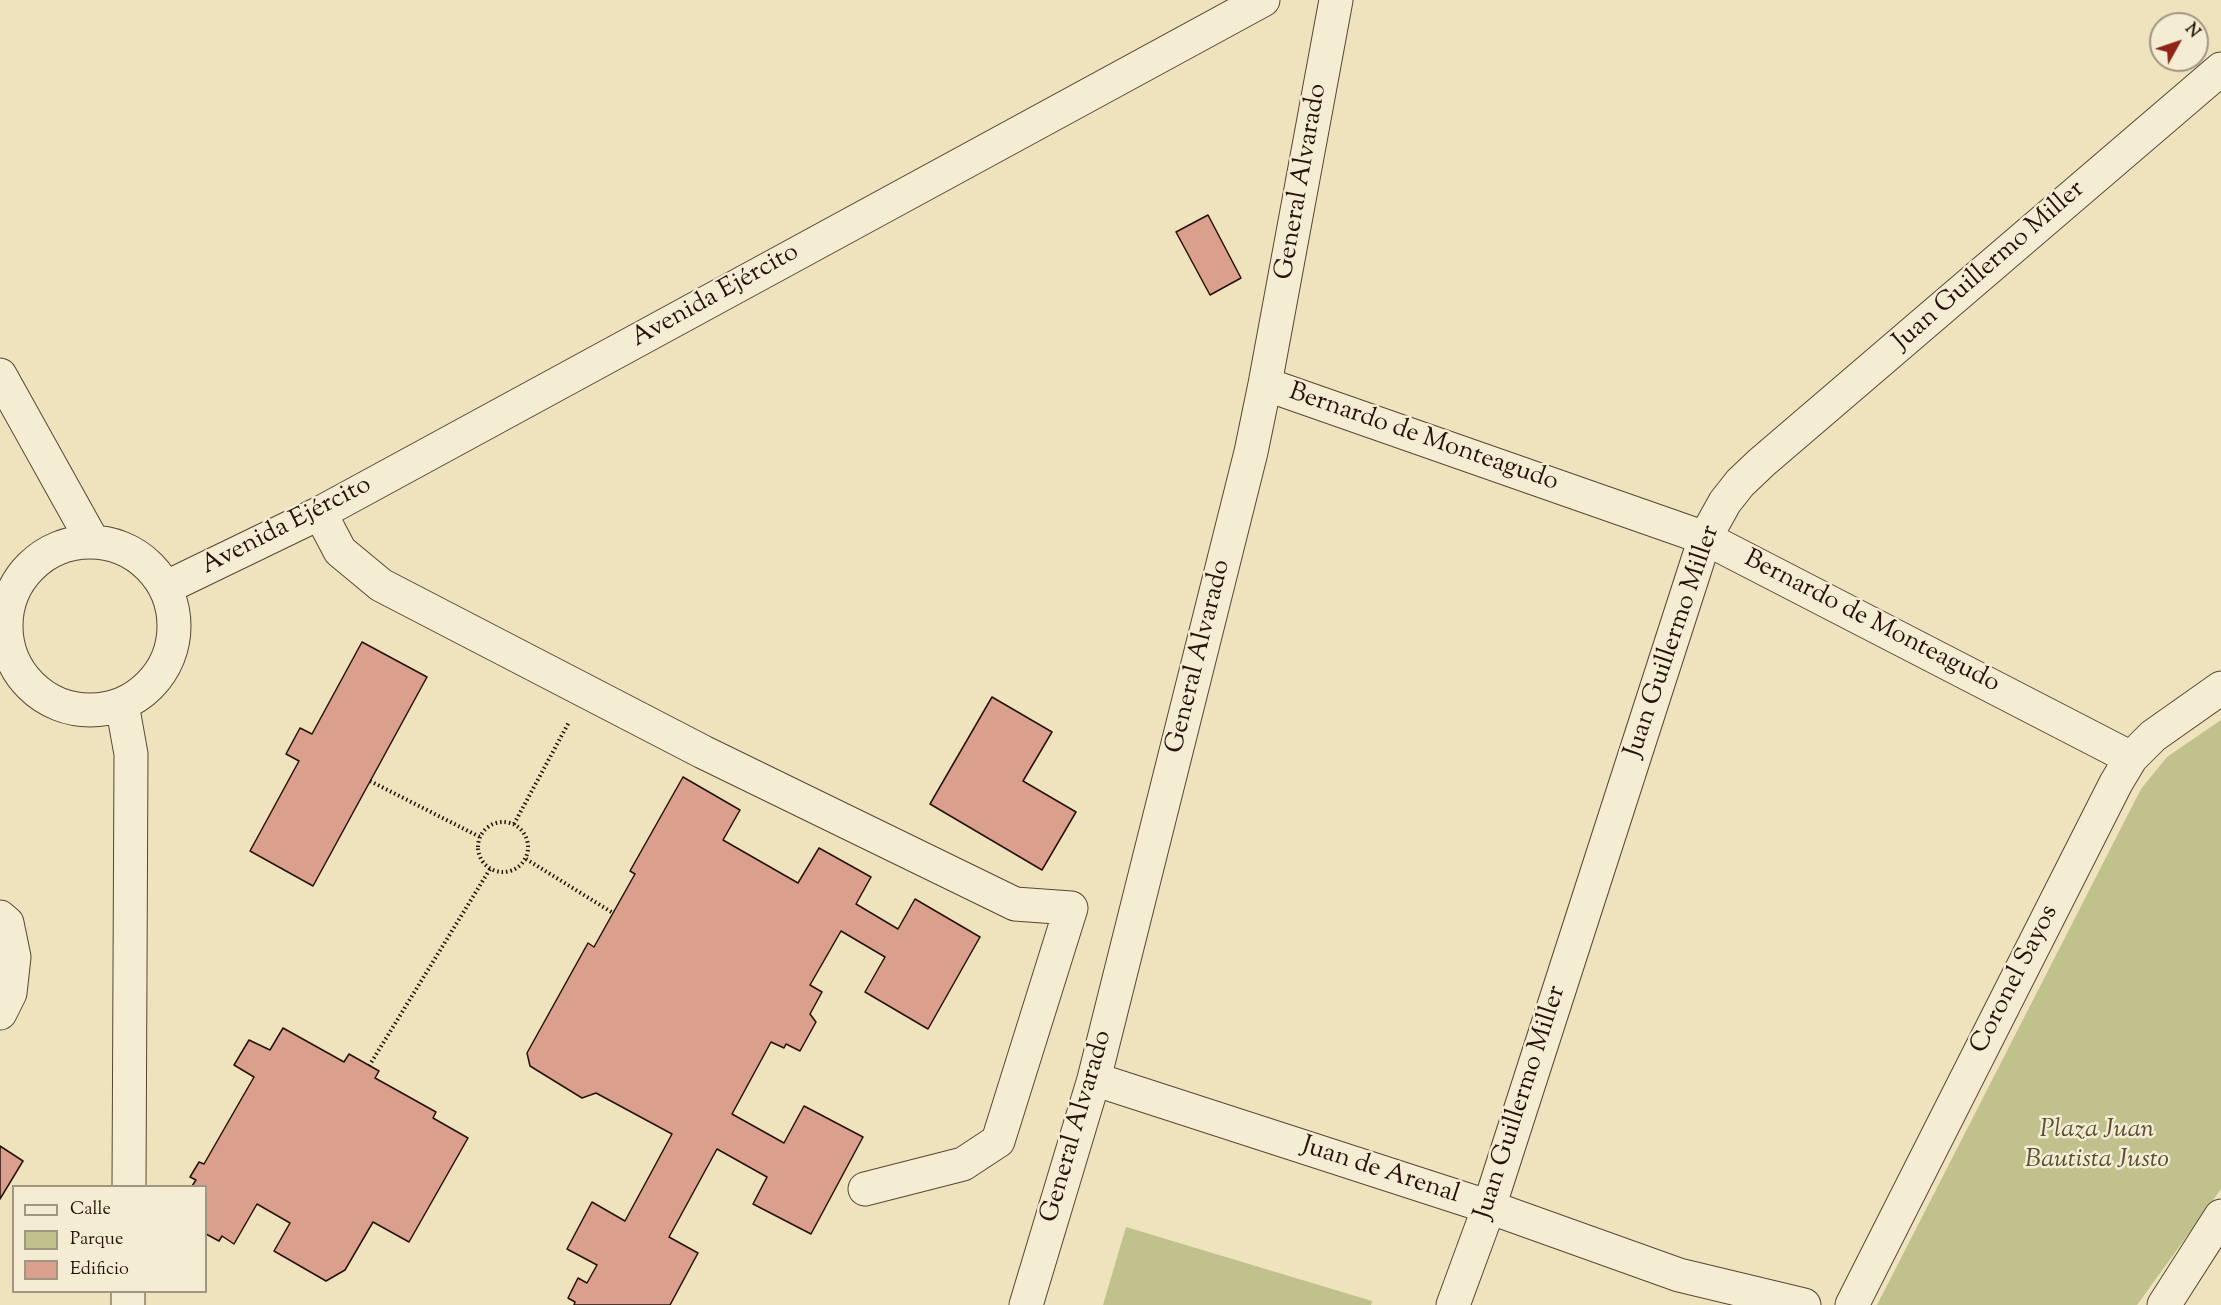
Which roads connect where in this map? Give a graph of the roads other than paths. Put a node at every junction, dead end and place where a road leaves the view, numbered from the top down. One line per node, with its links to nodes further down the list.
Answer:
1 (1263, 0): 6 (street, Avenida Ejército)
2 (1336, 0): 5 (street, General Alvarado)
3 (2221, 69): 7 (street, Juan Guillermo Miller)
4 (0, 375): 8 (street)
5 (1265, 384): 7 (street, Bernardo de Monteagudo); 16 (street, General Alvarado)
6 (320, 513): 9 (street, Avenida Ejército); 18 (street)
7 (1705, 537): 13 (street, Bernardo de Monteagudo); 19 (street, Juan Guillermo Miller)
8 (93, 542): 9 (street); 10 (street)
9 (165, 588): 12 (street)
10 (7, 668): 12 (street)
11 (2221, 688): 13 (street, Coronel Sayos)
12 (122, 704): 17 (street)
13 (2131, 758): 24 (street, Coronel Sayos)
14 (0, 917): 15 (street)
15 (0, 1013)
16 (1094, 1079): 19 (street, Juan de Arenal); 21 (street, General Alvarado)
17 (129, 1185)
18 (865, 1189)
19 (1489, 1207): 22 (street, Juan Guillermo Miller); 23 (street, Juan de Arenal)
20 (2221, 1216): 25 (street)
21 (1026, 1305)
22 (1452, 1305)
23 (1804, 1305)
24 (1852, 1305)
25 (2164, 1305)

